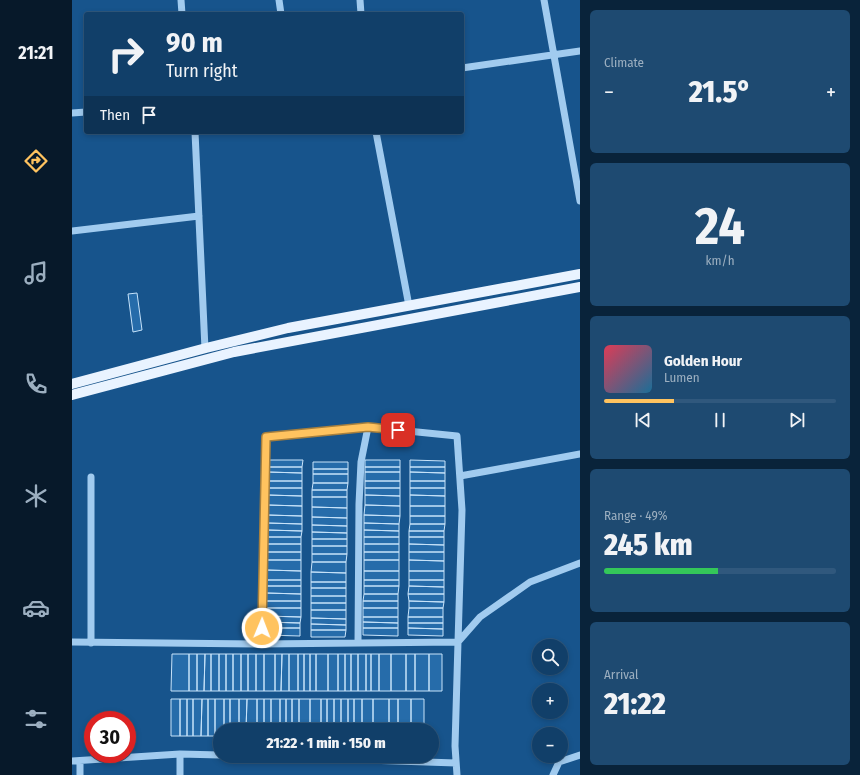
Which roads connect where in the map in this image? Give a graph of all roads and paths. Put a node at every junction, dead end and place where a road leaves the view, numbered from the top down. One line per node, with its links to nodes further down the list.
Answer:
1 (181, 0): 5 (street)
2 (279, 0): 6 (street)
3 (360, 0): 7 (street)
4 (544, 0): 9 (street)
5 (182, 12)
6 (281, 12)
7 (361, 12)
8 (580, 51): 9 (street)
9 (554, 55): 10 (street); 15 (street)
10 (464, 68)
11 (84, 112): 12 (street)
12 (72, 113)
13 (195, 134): 16 (street)
14 (376, 134): 20 (street)
15 (580, 202)
16 (199, 216): 17 (street); 21 (street)
17 (72, 231)
18 (580, 274): 20 (main road)
19 (580, 287): 23 (main road)
20 (409, 306): 21 (main road)
21 (205, 349): 22 (main road)
22 (72, 384)
23 (72, 395)
24 (368, 427): 26 (street); 32 (street); 33 (street)
25 (580, 454): 26 (street)
26 (460, 476): 30 (street)
27 (91, 477): 31 (street)
28 (580, 563): 30 (street)
29 (72, 642): 31 (street)
30 (458, 642): 32 (street); 40 (street)
31 (91, 643): 33 (street)
32 (358, 643): 33 (street)
33 (261, 644)
34 (180, 754): 36 (street); 38 (street); 42 (street)
35 (580, 754): 44 (street)
36 (213, 755)
37 (72, 761): 38 (street)
38 (80, 761): 41 (street)
39 (439, 762): 40 (street)
40 (456, 763): 43 (street)
41 (80, 775)
42 (180, 775)
43 (456, 775)
44 (553, 775)

